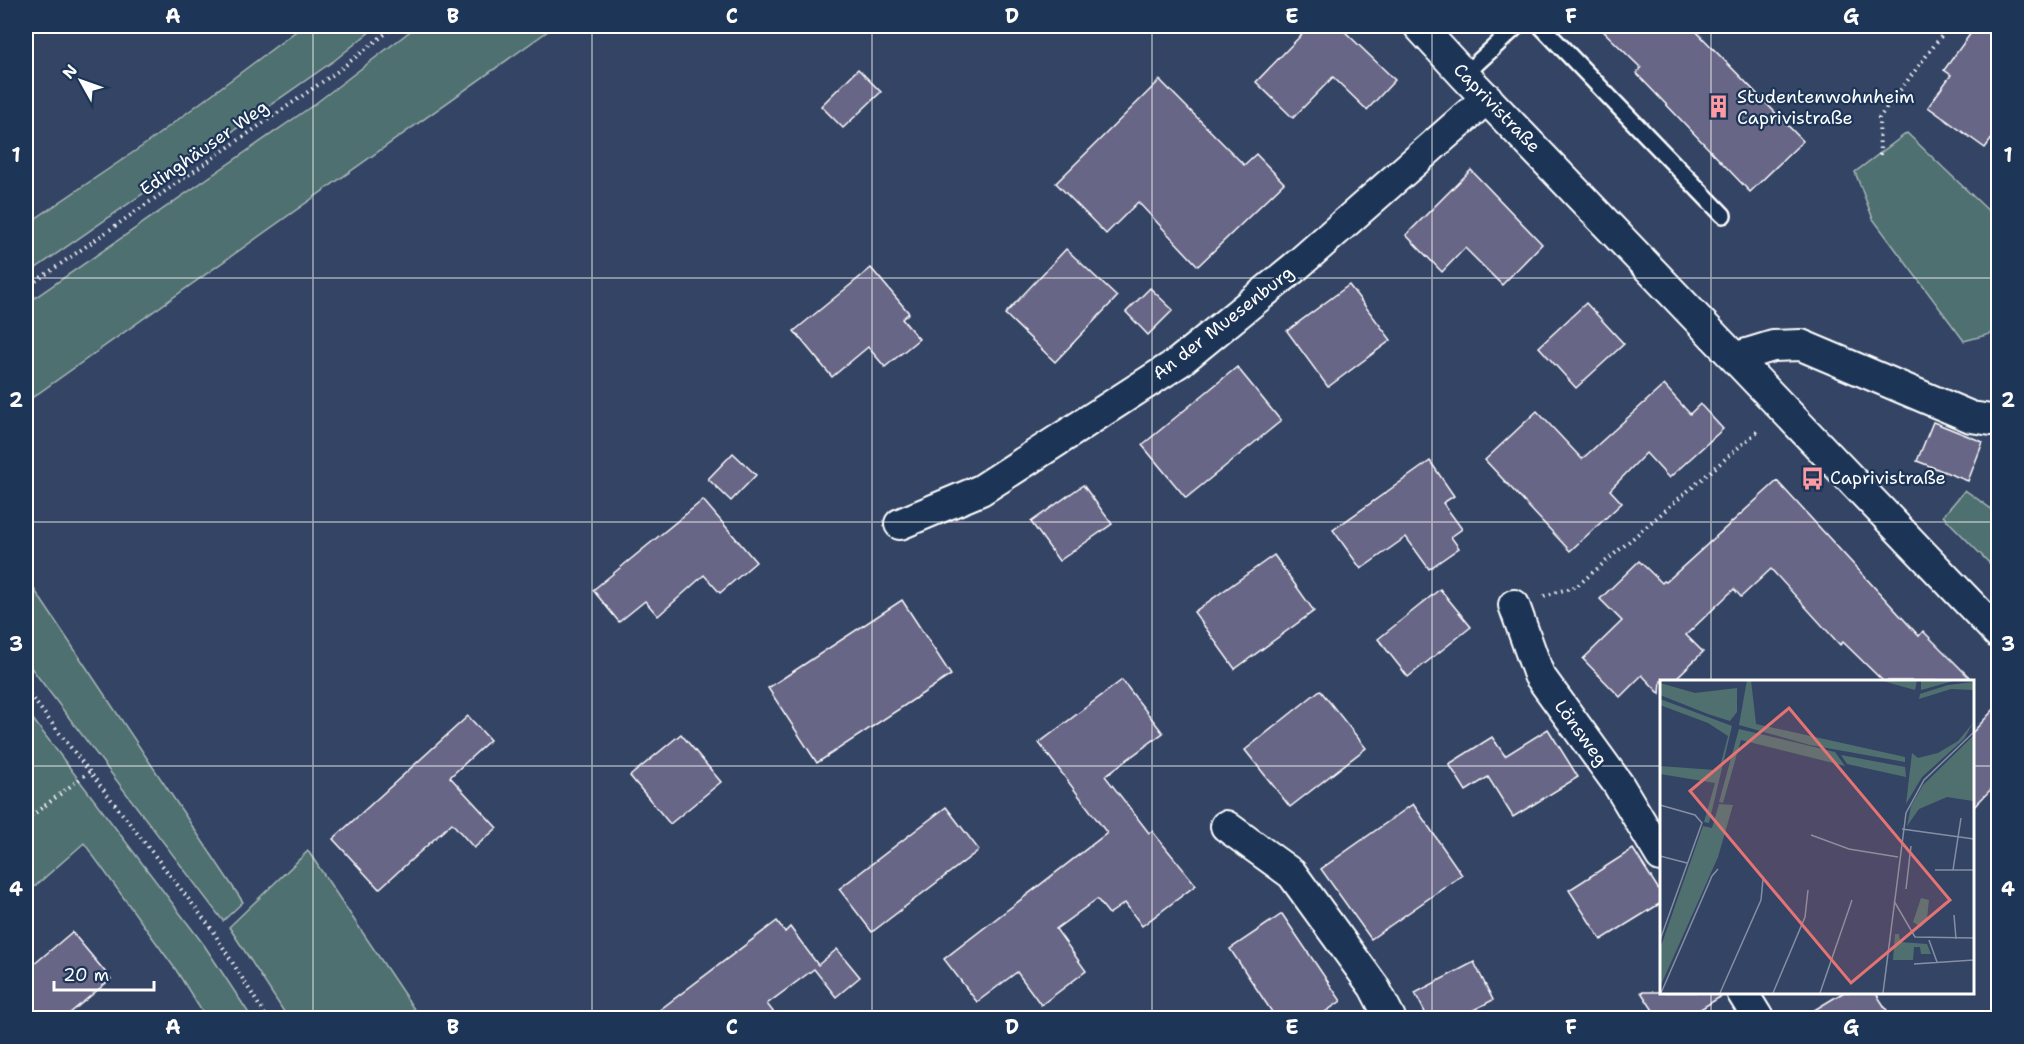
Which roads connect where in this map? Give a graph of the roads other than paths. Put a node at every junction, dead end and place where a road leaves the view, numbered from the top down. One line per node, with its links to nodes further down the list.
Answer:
1 (1419, 26): 4 (street, Caprivistraße)
2 (1517, 26): 4 (lane)
3 (1541, 26): 6 (lane)
4 (1464, 75): 5 (street, Caprivistraße)
5 (1487, 98): 7 (street, Caprivistraße); 9 (street, An der Muesenburg)
6 (1723, 216)
7 (1737, 357): 8 (street); 11 (street, Caprivistraße)
8 (1998, 421)
9 (900, 524)
10 (1514, 605): 13 (street, Lönsweg)
11 (1998, 633)
12 (1226, 826): 15 (street)
13 (1660, 854)
14 (1743, 993): 16 (street)
15 (1390, 1018)
16 (1758, 1018)

